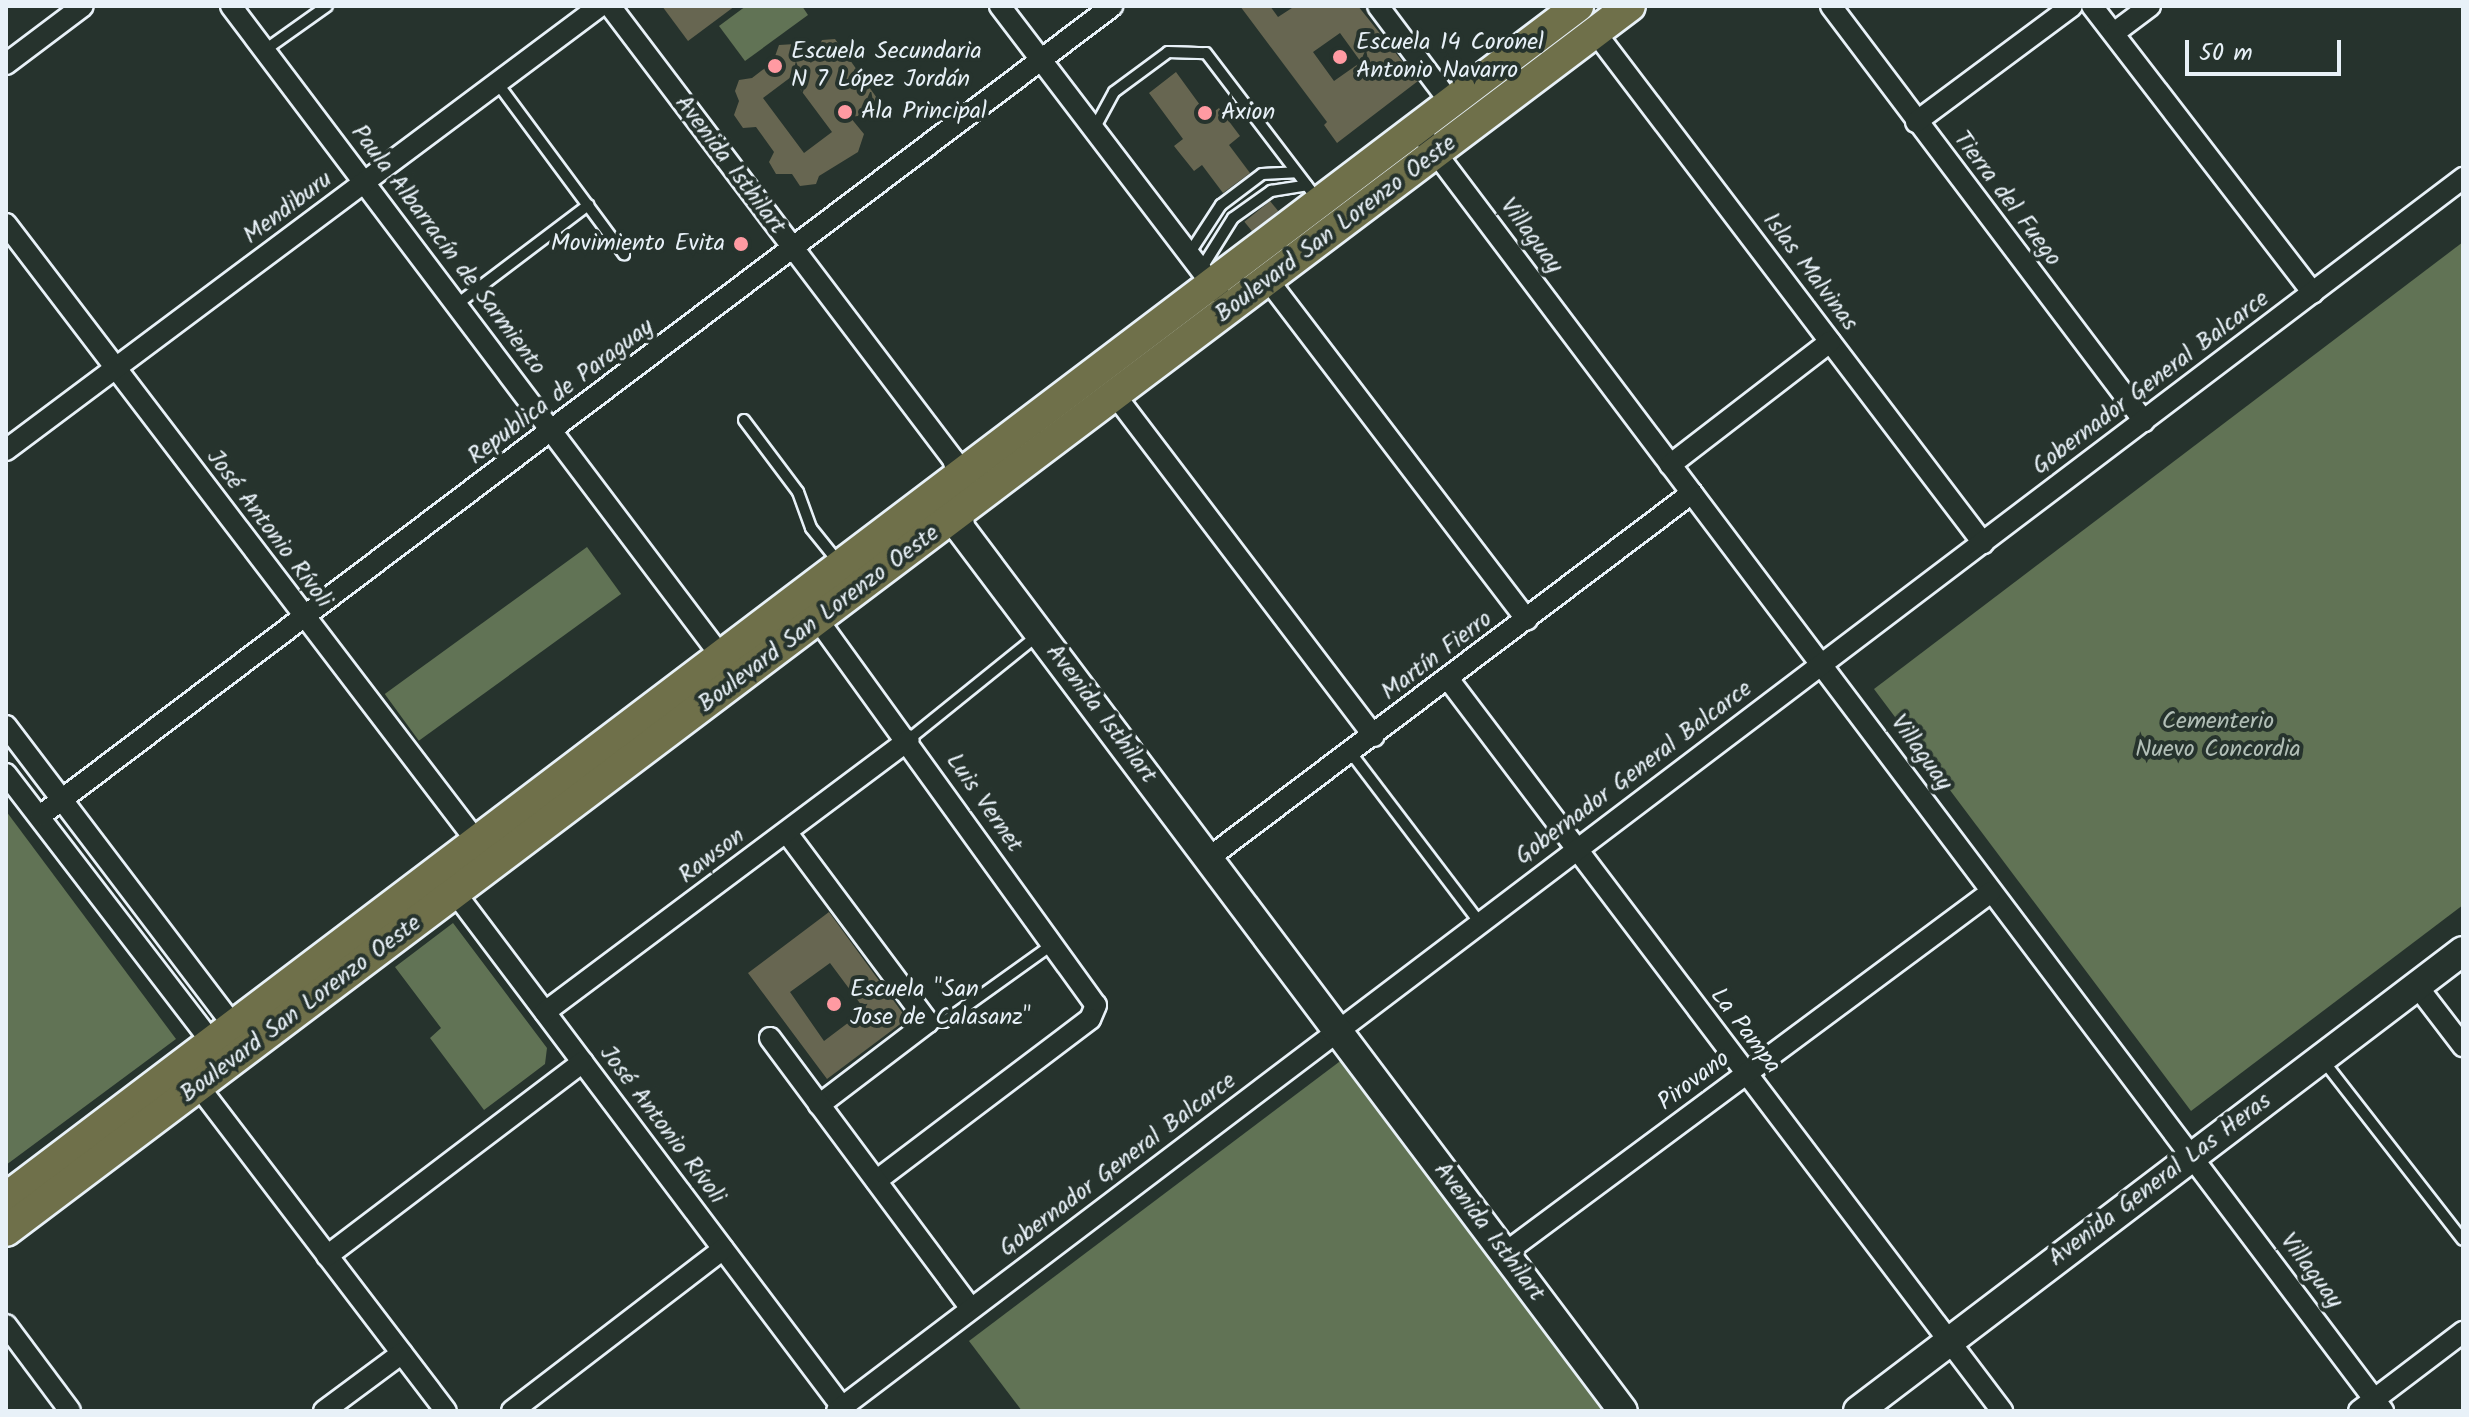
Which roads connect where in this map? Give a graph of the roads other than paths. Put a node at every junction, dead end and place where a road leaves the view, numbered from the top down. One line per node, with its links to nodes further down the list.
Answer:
1 (83, 6): 19 (street)
2 (231, 6): 17 (street, Paula Albarracín de Sarmiento)
3 (327, 6): 17 (lane)
4 (600, 6): 20 (street, Mendiburu)
5 (610, 6): 32 (street, Avenida Isthilart)
6 (1000, 6): 18 (street)
7 (1112, 6): 18 (street, Republica de Paraguay)
8 (1378, 6): 21 (street)
9 (1578, 6): 21 (main road, Boulevard San Lorenzo Oeste)
10 (1630, 6): 15 (main road, Boulevard San Lorenzo Oeste)
11 (1831, 6): 22 (street, Tierra del Fuego)
12 (2072, 6): 22 (street)
13 (2092, 6): 16 (street)
14 (2150, 6): 16 (street)
15 (1595, 32): 25 (main road, Boulevard San Lorenzo Oeste); 39 (street, Islas Malvinas)
16 (2114, 33): 36 (street)
17 (265, 50): 28 (street, Paula Albarracín de Sarmiento)
18 (1041, 61): 24 (street); 32 (street, Republica de Paraguay)
19 (6, 64)
20 (498, 84): 28 (street, Mendiburu); 30 (lane)
21 (1450, 102): 23 (main road, Boulevard San Lorenzo Oeste)
22 (1916, 122): 43 (street, Tierra del Fuego)
23 (1417, 128): 25 (street, Villaguay); 29 (main road, Boulevard San Lorenzo Oeste)
24 (1094, 130): 26 (lane); 34 (street)
25 (1436, 153): 35 (main road, Boulevard San Lorenzo Oeste); 46 (street, Villaguay)
26 (1296, 172): 29 (lane); 34 (lane)
27 (2463, 178): 36 (street, Gobernador General Balcarce)
28 (366, 182): 37 (street, Paula Albarracín de Sarmiento); 40 (street, Mendiburu)
29 (1313, 193): 34 (main road, Boulevard San Lorenzo Oeste)
30 (588, 205): 33 (lane); 37 (lane)
31 (6, 224): 40 (street, José Antonio Rívoli)
32 (793, 249): 44 (street, Republica de Paraguay); 47 (street, Avenida Isthilart)
33 (624, 254)
34 (1200, 269): 38 (street); 47 (main road, Boulevard San Lorenzo Oeste)
35 (1268, 280): 38 (main road, Boulevard San Lorenzo Oeste); 54 (street)
36 (2313, 293): 43 (street, Gobernador General Balcarce)
37 (456, 305): 44 (street, Paula Albarracín de Sarmiento)
38 (1231, 308): 41 (main road, Boulevard San Lorenzo Oeste)
39 (1830, 342): 46 (street); 50 (street, Islas Malvinas)
40 (116, 368): 45 (street, Mendiburu); 52 (street, José Antonio Rívoli)
41 (1115, 395): 49 (main road, Boulevard San Lorenzo Oeste); 61 (street)
42 (744, 420): 51 (lane)
43 (2144, 421): 50 (street, Gobernador General Balcarce)
44 (552, 432): 52 (street, Republica de Paraguay); 56 (street, Paula Albarracín de Sarmiento)
45 (6, 450)
46 (1670, 465): 48 (street, Villaguay)
47 (958, 475): 49 (street, Avenida Isthilart); 51 (main road, Boulevard San Lorenzo Oeste)
48 (1692, 493): 54 (street, Martín Fierro); 57 (street, Villaguay)
49 (958, 514): 53 (main road, Boulevard San Lorenzo Oeste); 55 (street, Avenida Isthilart)
50 (1983, 543): 57 (street, Gobernador General Balcarce)
51 (841, 566): 56 (main road, Boulevard San Lorenzo Oeste)
52 (305, 619): 65 (street, Republica de Paraguay); 69 (street, José Antonio Rívoli)
53 (818, 620): 58 (main road, Boulevard San Lorenzo Oeste); 62 (street, Luis Vernet)
54 (1527, 620): 59 (street, Martín Fierro)
55 (1040, 634): 62 (lane); 70 (street, Avenida Isthilart)
56 (721, 655): 58 (street, Paula Albarracín de Sarmiento); 69 (main road, Boulevard San Lorenzo Oeste)
57 (1823, 664): 68 (street, Gobernador General Balcarce); 72 (street, Villaguay)
58 (739, 680): 69 (main road, Boulevard San Lorenzo Oeste)
59 (1449, 680): 61 (street, Martín Fierro); 68 (street, La Pampa)
60 (6, 726): 65 (street)
61 (1374, 736): 63 (street, Martín Fierro)
62 (908, 740): 67 (street, Rawson); 74 (street, Luis Vernet)
63 (1351, 753): 70 (street, Martín Fierro); 73 (lane)
64 (6, 774): 66 (street)
65 (62, 800): 66 (street, Republica de Paraguay); 81 (street)
66 (40, 816): 81 (street)
67 (787, 833): 77 (street, Rawson); 78 (street)
68 (1575, 850): 73 (street, Gobernador General Balcarce); 85 (street, La Pampa)
69 (484, 852): 71 (main road, Boulevard San Lorenzo Oeste)
70 (1210, 857): 79 (street, Avenida Isthilart)
71 (447, 881): 77 (street, José Antonio Rívoli); 81 (main road, Boulevard San Lorenzo Oeste)
72 (1991, 892): 85 (street, Pirovano); 88 (street, Villaguay)
73 (1480, 923): 79 (street, Gobernador General Balcarce)
74 (1053, 944): 78 (lane); 89 (street, Luis Vernet)
75 (2463, 951): 76 (street, Avenida General Las Heras)
76 (2417, 986): 82 (street); 83 (street, Avenida General Las Heras)
77 (545, 1012): 84 (street, José Antonio Rívoli)
78 (928, 1022): 87 (street)
79 (1340, 1030): 94 (street, Avenida Isthilart); 96 (street, Gobernador General Balcarce)
80 (770, 1038): 87 (street)
81 (230, 1044): 86 (main road, Boulevard San Lorenzo Oeste); 90 (main road, Boulevard San Lorenzo Oeste)
82 (2463, 1046)
83 (2321, 1058): 88 (street, Avenida General Las Heras); 92 (lane)
84 (583, 1062): 93 (street, José Antonio Rívoli); 95 (street)
85 (1746, 1075): 94 (street, Pirovano); 99 (street, La Pampa)
86 (199, 1087): 91 (main road, Boulevard San Lorenzo Oeste); 95 (street)
87 (819, 1105): 89 (street)
88 (2192, 1154): 99 (street, Avenida General Las Heras); 101 (street, Villaguay)
89 (876, 1181): 96 (street)
90 (6, 1198)
91 (6, 1231)
92 (2463, 1240)
93 (723, 1249): 102 (street, José Antonio Rívoli); 106 (street)
94 (1505, 1253): 107 (street, Avenida Isthilart)
95 (327, 1256): 100 (street)
96 (971, 1309): 102 (street, Gobernador General Balcarce)
97 (6, 1325): 103 (street)
98 (2463, 1332): 101 (street)
99 (1950, 1342): 108 (street, Avenida General Las Heras); 109 (street, La Pampa)
100 (402, 1353): 104 (street); 105 (street)
101 (2372, 1407)
102 (842, 1410)
103 (70, 1411)
104 (324, 1411)
105 (446, 1411)
106 (512, 1411)
107 (1623, 1411)
108 (1858, 1411)
109 (2002, 1411)

